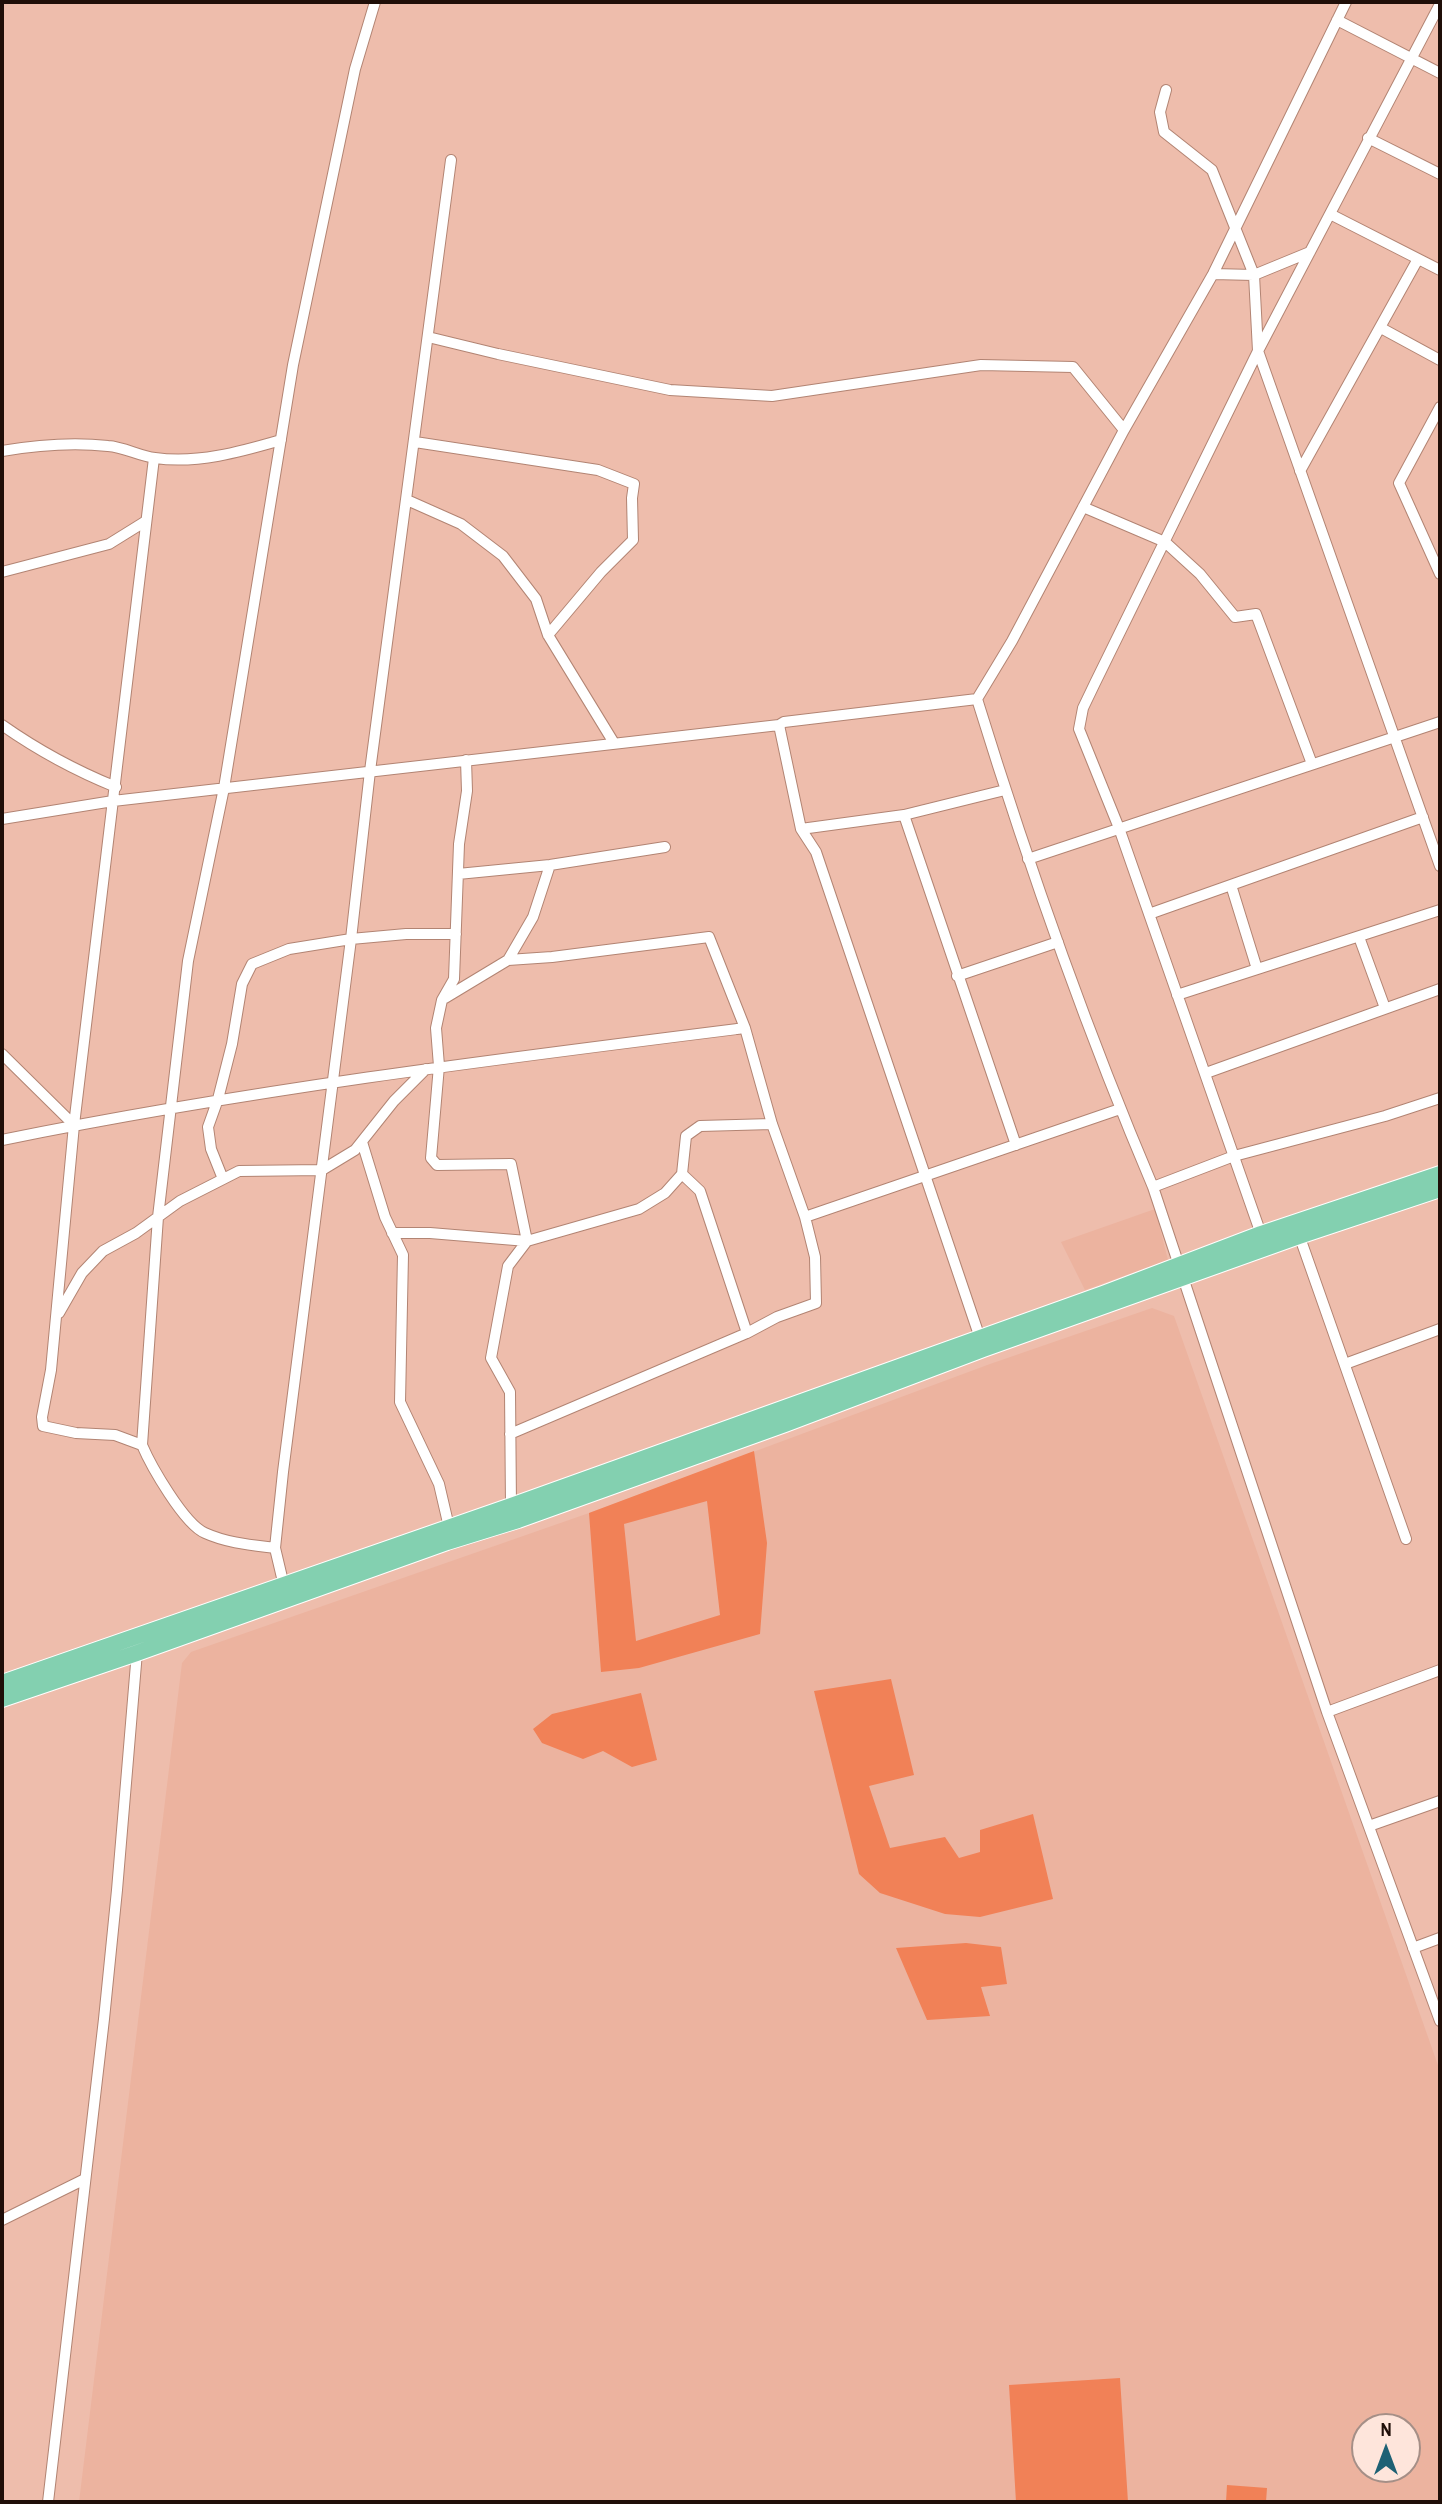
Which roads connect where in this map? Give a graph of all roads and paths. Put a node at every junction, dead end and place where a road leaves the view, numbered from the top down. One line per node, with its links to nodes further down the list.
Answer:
1 (375, 2): 24 (street)
2 (1346, 2): 4 (street)
3 (1440, 4): 5 (street)
4 (1337, 20): 5 (street); 12 (street)
5 (1410, 58): 6 (street); 8 (street)
6 (1440, 73)
7 (1166, 90): 12 (street)
8 (1368, 138): 10 (street); 11 (street)
9 (451, 160): 19 (street)
10 (1440, 174)
11 (1330, 214): 13 (street); 14 (street)
12 (1235, 229): 16 (street); 17 (street)
13 (1310, 252): 17 (street); 20 (street)
14 (1418, 259): 15 (street); 18 (street)
15 (1440, 270)
16 (1213, 274): 17 (street); 23 (street)
17 (1254, 275): 20 (street)
18 (1381, 328): 21 (street); 28 (street)
19 (428, 337): 23 (street); 25 (street)
20 (1258, 351): 28 (street); 32 (street)
21 (1440, 360)
22 (1440, 407): 34 (street)
23 (1124, 430): 30 (street)
24 (281, 440): 27 (street); 46 (street)
25 (415, 442): 29 (street); 35 (street)
26 (2, 451): 27 (street)
27 (154, 458): 31 (street)
28 (1300, 471): 40 (street)
29 (407, 500): 35 (street); 44 (street)
30 (1083, 507): 32 (street); 36 (street)
31 (146, 521): 33 (street); 45 (street)
32 (1166, 542): 43 (street); 52 (street)
33 (2, 572)
34 (1440, 574)
35 (548, 635): 41 (street)
36 (977, 699): 39 (street); 47 (street)
37 (1440, 722): 40 (street)
38 (2, 725): 45 (street)
39 (779, 725): 41 (street); 53 (street)
40 (1395, 737): 43 (street); 50 (street)
41 (614, 743): 42 (street)
42 (466, 760): 44 (street); 58 (street)
43 (1312, 764): 52 (street)
44 (370, 771): 46 (street); 64 (street)
45 (116, 788): 48 (street)
46 (224, 788): 48 (street); 82 (street)
47 (1005, 790): 49 (street); 55 (street)
48 (113, 802): 51 (street); 84 (street)
49 (904, 814): 53 (street); 68 (street)
50 (1423, 817): 57 (street); 59 (street)
51 (2, 819)
52 (1119, 828): 55 (street); 61 (street)
53 (801, 829): 92 (street)
54 (665, 847): 56 (street)
55 (1028, 859): 65 (street)
56 (550, 865): 58 (street); 66 (street)
57 (1440, 866)
58 (458, 874): 62 (street)
59 (1231, 885): 61 (street); 67 (street)
60 (1440, 910): 63 (street)
61 (1149, 914): 70 (street)
62 (456, 934): 64 (street); 71 (street)
63 (1359, 937): 67 (street); 72 (street)
64 (351, 939): 78 (street); 80 (street)
65 (1058, 942): 68 (street); 81 (street)
66 (508, 960): 71 (street); 73 (street)
67 (1257, 969): 70 (street)
68 (957, 976): 87 (street)
69 (1440, 989): 72 (street)
70 (1177, 995): 77 (street)
71 (442, 1000): 75 (street)
72 (1385, 1009): 77 (street)
73 (745, 1028): 75 (street); 83 (street)
74 (2, 1054): 84 (street)
75 (439, 1066): 76 (street); 101 (street)
76 (426, 1068): 78 (street); 86 (street)
77 (1206, 1073): 88 (street)
78 (333, 1083): 80 (street); 89 (street)
79 (1440, 1097): 88 (street)
80 (218, 1099): 82 (street); 93 (street)
81 (1120, 1109): 87 (street); 94 (street)
82 (170, 1110): 84 (street); 96 (street)
83 (772, 1124): 90 (street); 97 (street)
84 (74, 1125): 85 (street); 103 (street)
85 (2, 1140)
86 (362, 1142): 89 (street); 99 (street)
87 (1016, 1145): 92 (street)
88 (1234, 1156): 94 (street); 100 (street)
89 (322, 1170): 93 (street); 113 (street)
90 (682, 1174): 101 (street); 105 (street)
91 (1440, 1174): 98 (main road)
92 (927, 1176): 97 (street); 106 (street)
93 (223, 1179): 96 (street)
94 (1153, 1186): 102 (street)
95 (1440, 1189): 98 (main road)
96 (158, 1217): 103 (street); 109 (street)
97 (805, 1217): 105 (street)
98 (1297, 1229): 100 (main road); 102 (main road); 107 (street)
99 (392, 1233): 101 (street); 111 (street)
100 (1261, 1234): 102 (main road)
101 (527, 1241): 108 (street)
102 (1180, 1272): 106 (main road); 115 (main road); 119 (street)
103 (56, 1317): 109 (street)
104 (1440, 1329): 107 (street)
105 (747, 1334): 108 (street)
106 (980, 1338): 110 (main road)
107 (1345, 1364): 112 (street)
108 (510, 1434): 110 (street)
109 (142, 1445): 113 (street)
110 (511, 1506): 111 (main road)
111 (449, 1527): 114 (main road)
112 (1406, 1539)
113 (275, 1548): 114 (street)
114 (284, 1586): 115 (main road)
115 (137, 1645): 117 (main road); 118 (main road); 125 (street)
116 (1440, 1671): 119 (street)
117 (2, 1683)
118 (2, 1699)
119 (1326, 1712): 121 (street)
120 (1440, 1801): 121 (street)
121 (1369, 1826): 123 (street)
122 (1440, 1938): 123 (street)
123 (1413, 1948): 124 (street)
124 (1440, 2021)
125 (85, 2179): 126 (street); 127 (street)
126 (2, 2220)
127 (48, 2502)

